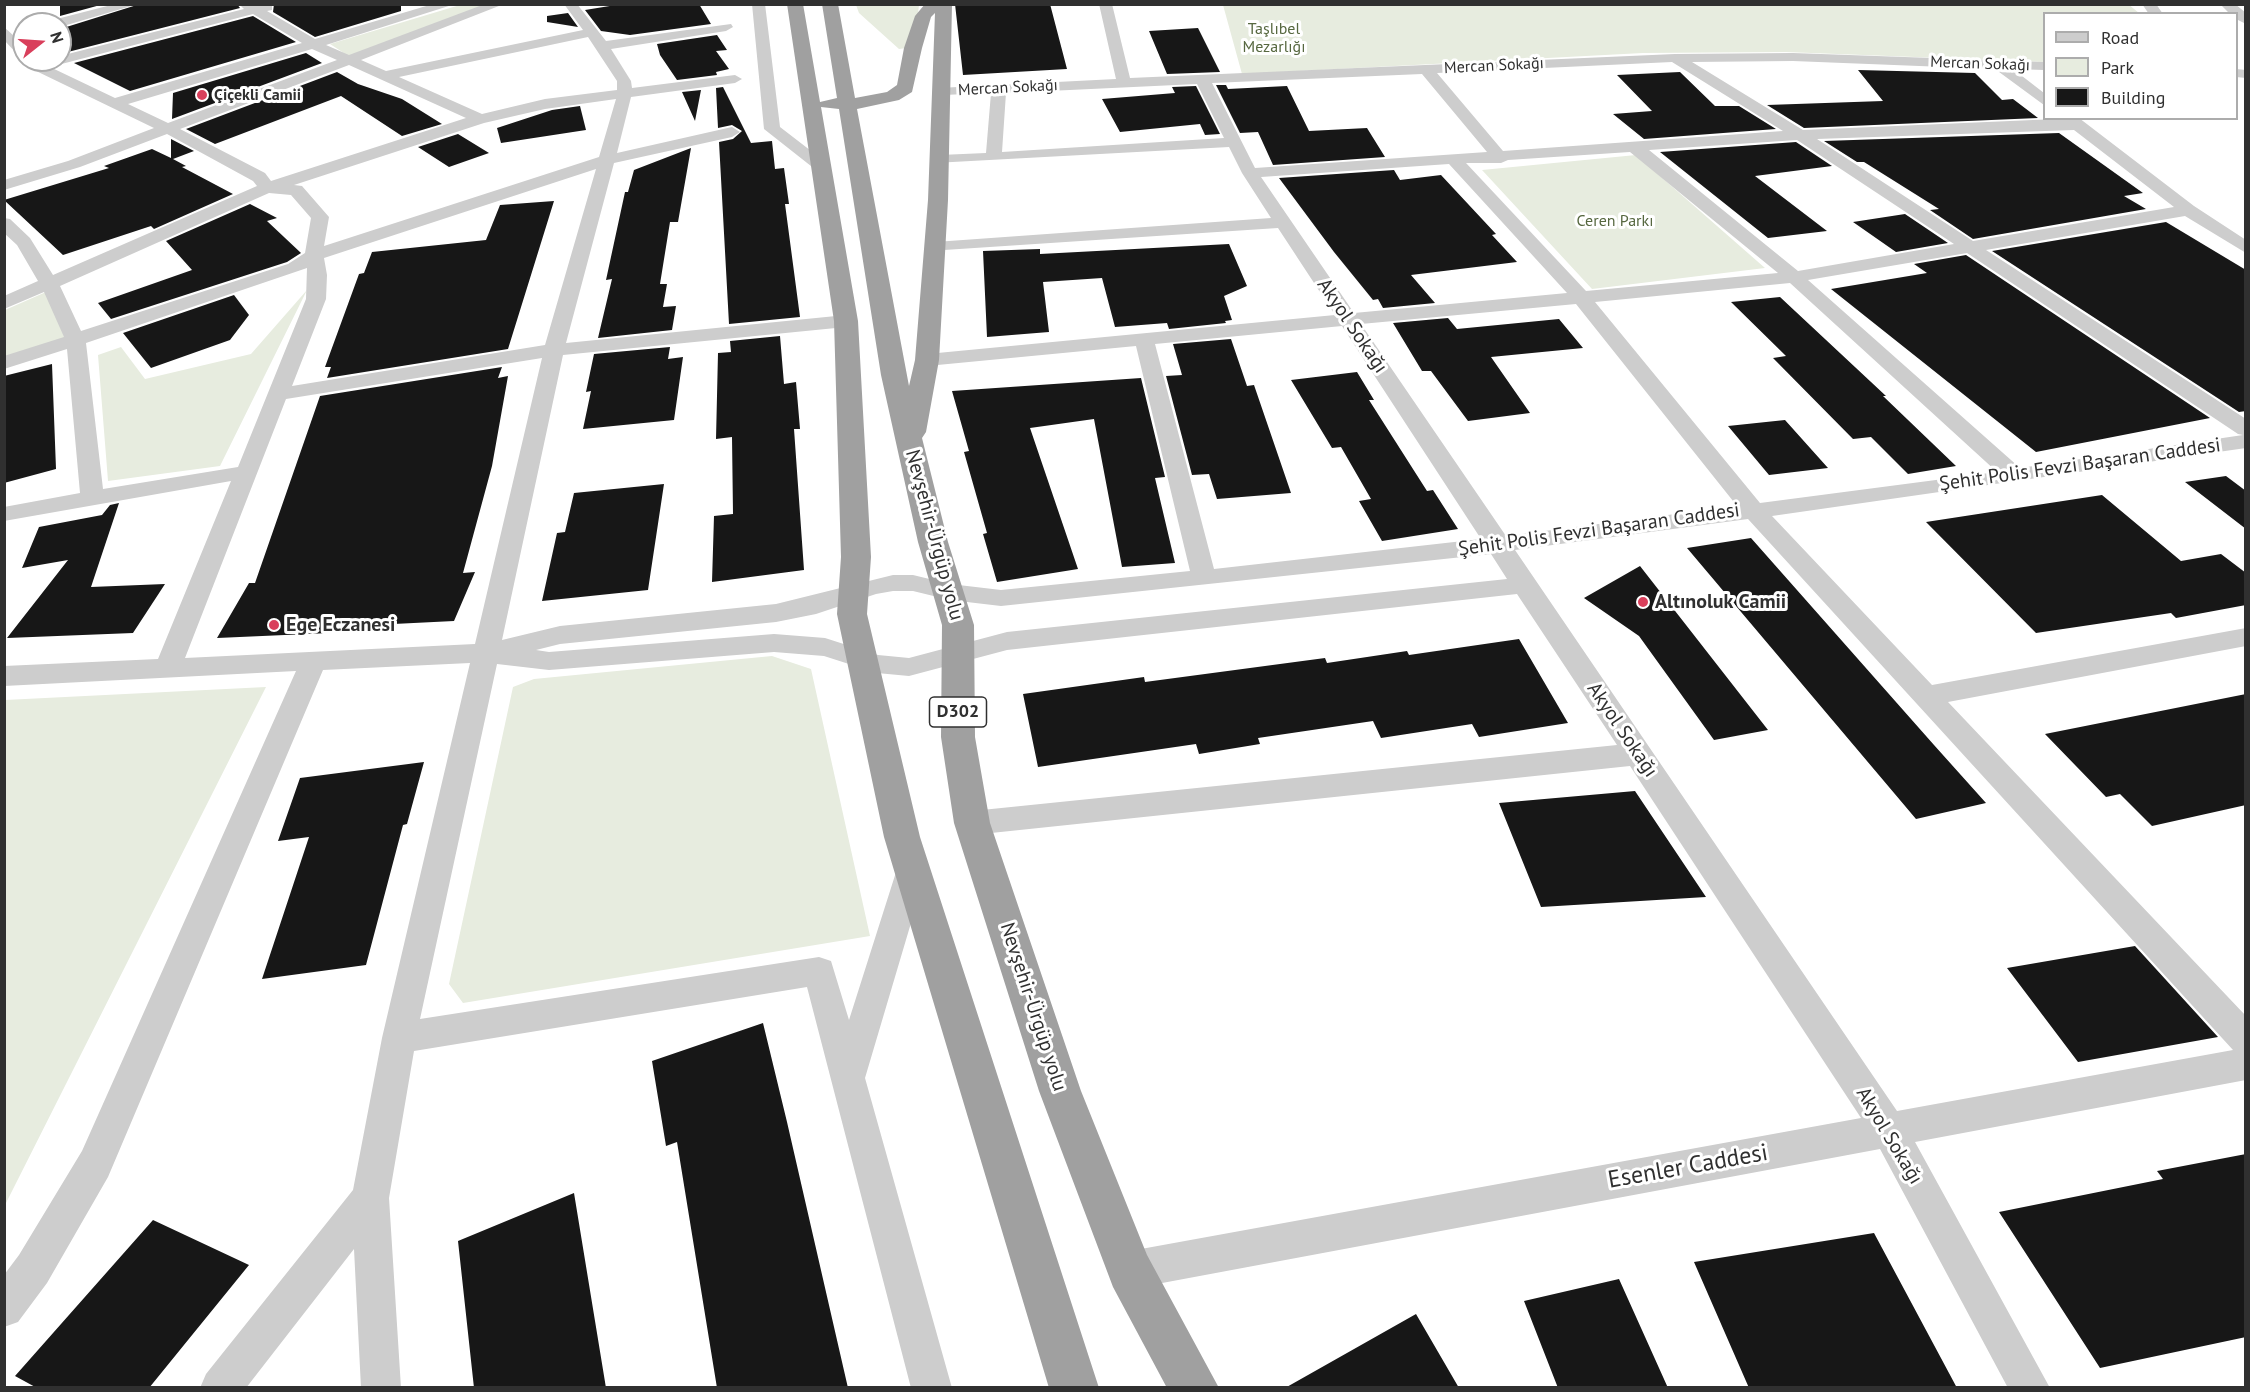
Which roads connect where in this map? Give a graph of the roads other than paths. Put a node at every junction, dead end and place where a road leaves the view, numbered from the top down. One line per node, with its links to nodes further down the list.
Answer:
1 (132, 4): 13 (street)
2 (276, 4): 11 (street)
3 (449, 4): 16 (street)
4 (498, 4): 19 (street)
5 (570, 4): 15 (street)
6 (758, 4): 46 (street)
7 (830, 4): 71 (highway, Nevşehir-Ürgüp yolu / D302)
8 (935, 4): 32 (highway)
9 (944, 4): 29 (highway)
10 (1105, 4): 27 (street)
11 (250, 7): 16 (street); 17 (street)
12 (793, 9): 32 (highway)
13 (72, 19)
14 (726, 27): 15 (street)
15 (596, 39): 24 (street); 30 (street)
16 (315, 45): 19 (street); 33 (street)
17 (72, 49)
18 (1675, 58): 20 (street, Mercan Sokağı); 22 (street, Mercan Sokağı); 38 (street)
19 (350, 61): 24 (street); 36 (street)
20 (1999, 65): 21 (street, Mercan Sokağı); 31 (street)
21 (2043, 66)
22 (1426, 69): 26 (street, Mercan Sokağı); 42 (street)
23 (54, 72): 33 (street)
24 (385, 76): 34 (street)
25 (735, 79): 30 (street)
26 (1202, 80): 27 (street, Mercan Sokağı); 39 (street, Akyol Sokağı)
27 (1124, 83): 28 (street, Mercan Sokağı)
28 (999, 88): 29 (street, Mercan Sokağı); 41 (street)
29 (943, 91): 44 (highway)
30 (625, 93): 34 (street); 43 (street)
31 (2043, 99)
32 (821, 102): 46 (highway)
33 (114, 103): 36 (street)
34 (480, 120): 49 (street)
35 (2073, 122): 38 (street); 50 (street)
36 (168, 129): 48 (street); 49 (street)
37 (732, 132): 43 (street)
38 (1800, 135): 40 (street); 54 (street)
39 (1234, 142): 41 (street); 47 (street, Akyol Sokağı)
40 (1636, 148): 42 (street); 57 (street)
41 (994, 157): 44 (street)
42 (1501, 158): 45 (street)
43 (606, 160): 56 (street); 65 (street)
44 (940, 160): 53 (highway)
45 (1455, 161): 47 (street); 59 (street)
46 (822, 167): 62 (highway)
47 (1250, 173): 51 (street, Akyol Sokağı)
48 (4, 185)
49 (267, 188): 56 (street); 58 (street)
50 (2188, 210): 54 (street); 55 (street)
51 (1283, 222): 53 (street); 61 (street, Akyol Sokağı)
52 (4, 223): 58 (street)
53 (935, 247): 66 (highway)
54 (1970, 248): 57 (street); 69 (street)
55 (2246, 248)
56 (314, 255): 64 (street); 68 (street)
57 (1794, 277): 59 (street); 73 (street)
58 (50, 285): 60 (street); 64 (street)
59 (1581, 297): 61 (street); 75 (street)
60 (4, 303)
61 (1348, 320): 63 (street); 77 (street, Akyol Sokağı)
62 (846, 321): 65 (street); 80 (highway)
63 (1144, 339): 66 (street); 78 (street)
64 (76, 342): 67 (street); 74 (street)
65 (555, 350): 68 (street); 83 (street)
66 (927, 360): 71 (highway)
67 (4, 363)
68 (278, 394): 72 (street)
69 (2246, 429)
70 (2246, 441): 73 (street, Şehit Polis Fevzi Başaran Caddesi)
71 (910, 445): 81 (highway, Nevşehir-Ürgüp yolu / D302)
72 (247, 472): 74 (street); 87 (street)
73 (2015, 476): 75 (street, Şehit Polis Fevzi Başaran Caddesi)
74 (92, 498): 76 (street)
75 (1753, 510): 77 (street, Şehit Polis Fevzi Başaran Caddesi); 89 (street)
76 (4, 514)
77 (1498, 545): 78 (street, Şehit Polis Fevzi Başaran Caddesi); 79 (street, Akyol Sokağı)
78 (1204, 578): 81 (street, Şehit Polis Fevzi Başaran Caddesi)
79 (1525, 585): 84 (street); 90 (street, Akyol Sokağı)
80 (853, 592): 81 (street); 83 (street); 85 (highway)
81 (950, 592): 84 (highway, Nevşehir-Ürgüp yolu / D302)
82 (2246, 636): 89 (street)
83 (486, 653): 85 (street); 86 (street); 93 (street)
84 (958, 654): 85 (street); 91 (highway, Nevşehir-Ürgüp yolu / D302)
85 (863, 658): 92 (highway)
86 (314, 661): 87 (street); 100 (street)
87 (168, 668): 88 (street)
88 (4, 676)
89 (1926, 696): 94 (street)
90 (1638, 754): 91 (street); 97 (street, Akyol Sokağı)
91 (972, 823): 99 (highway, Nevşehir-Ürgüp yolu / D302)
92 (912, 869): 96 (street); 104 (highway)
93 (399, 1038): 96 (street); 98 (street)
94 (2246, 1040)
95 (2246, 1064): 97 (street, Esenler Caddesi)
96 (848, 1078): 103 (street)
97 (1889, 1130): 99 (street, Esenler Caddesi); 106 (street, Akyol Sokağı)
98 (370, 1198): 101 (street); 102 (street)
99 (1130, 1270): 105 (highway, Nevşehir-Ürgüp yolu / D302)
100 (4, 1308)
101 (220, 1388)
102 (381, 1388)
103 (932, 1388)
104 (1074, 1388)
105 (1194, 1388)
106 (2030, 1388)

